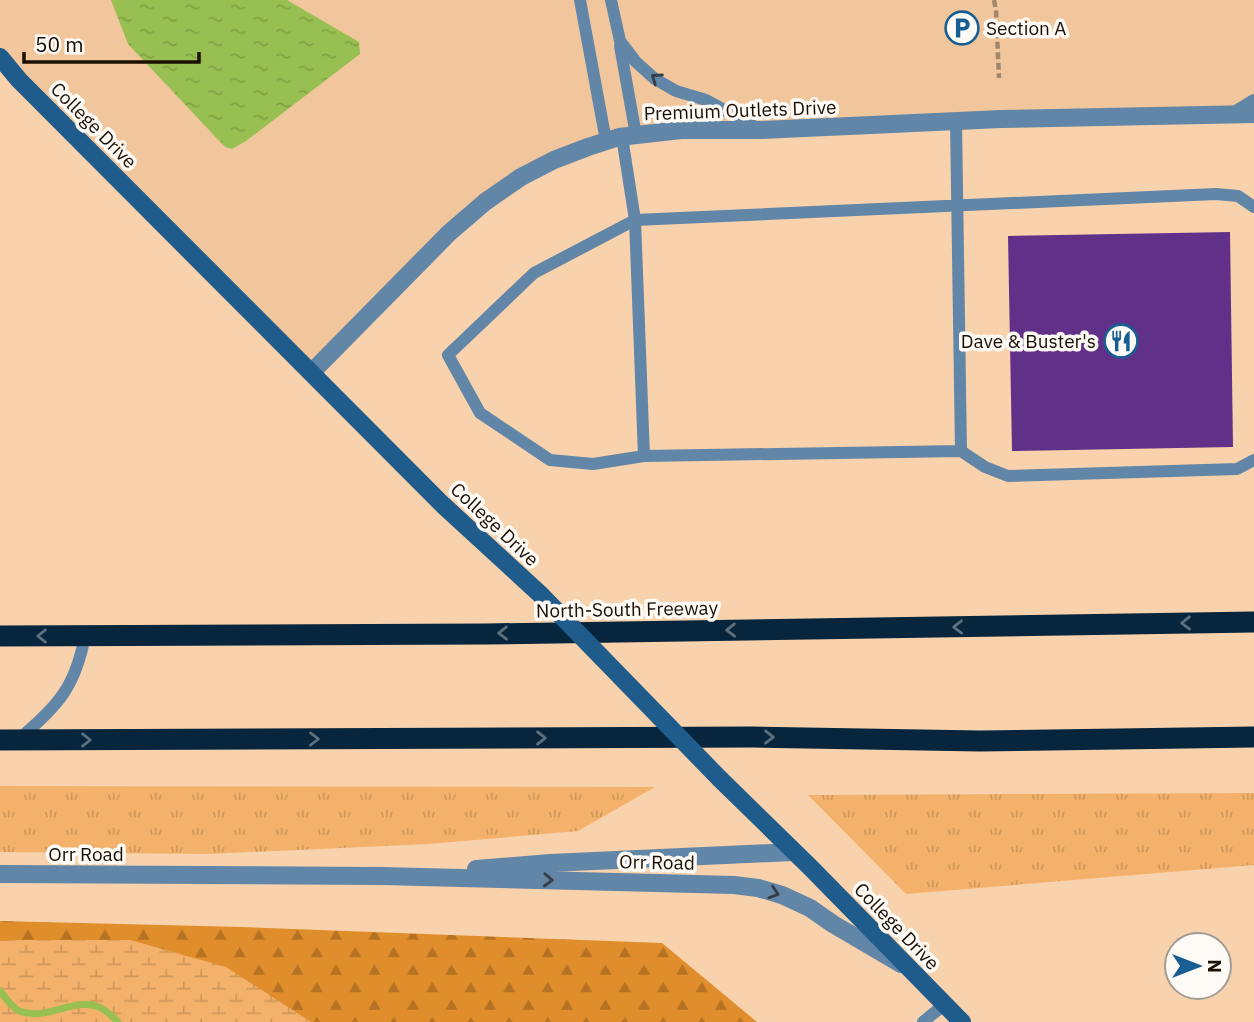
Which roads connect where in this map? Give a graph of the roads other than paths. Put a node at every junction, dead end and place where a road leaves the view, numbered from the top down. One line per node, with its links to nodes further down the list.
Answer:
1 (580, 0): 10 (lane)
2 (611, 0): 3 (lane)
3 (620, 41): 9 (lane, one-way to 3); 10 (lane)
4 (0, 57): 14 (main road, College Drive)
5 (1254, 100): 6 (lane)
6 (1231, 114): 7 (street, Premium Outlets Drive); 8 (street, Premium Outlets Drive)
7 (1254, 114)
8 (956, 121): 9 (street, Premium Outlets Drive); 11 (lane)
9 (760, 130): 10 (street, Premium Outlets Drive)
10 (621, 138): 13 (lane); 14 (street, Premium Outlets Drive)
11 (958, 206): 12 (lane); 13 (lane); 15 (lane)
12 (1254, 207)
13 (635, 220): 16 (lane); 16 (lane)
14 (312, 372): 23 (main road, College Drive, bridge)
15 (961, 451): 16 (lane); 17 (lane)
16 (644, 456)
17 (1254, 460)
18 (1254, 622): 19 (highway, North-South Freeway, one-way to 19)
19 (85, 635): 20 (highway, North-South Freeway, one-way to 20); 22 (lane)
20 (0, 636)
21 (1254, 737): 22 (highway, one-way to 21)
22 (9, 740)
23 (793, 852): 25 (street, Orr Road); 26 (main road, College Drive)
24 (0, 874): 25 (street, Orr Road)
25 (382, 876): 26 (street, Orr Road, one-way to 26)
26 (910, 969): 27 (main road, College Drive)
27 (945, 1004): 28 (lane); 29 (main road, College Drive)
28 (923, 1022)
29 (962, 1022)

